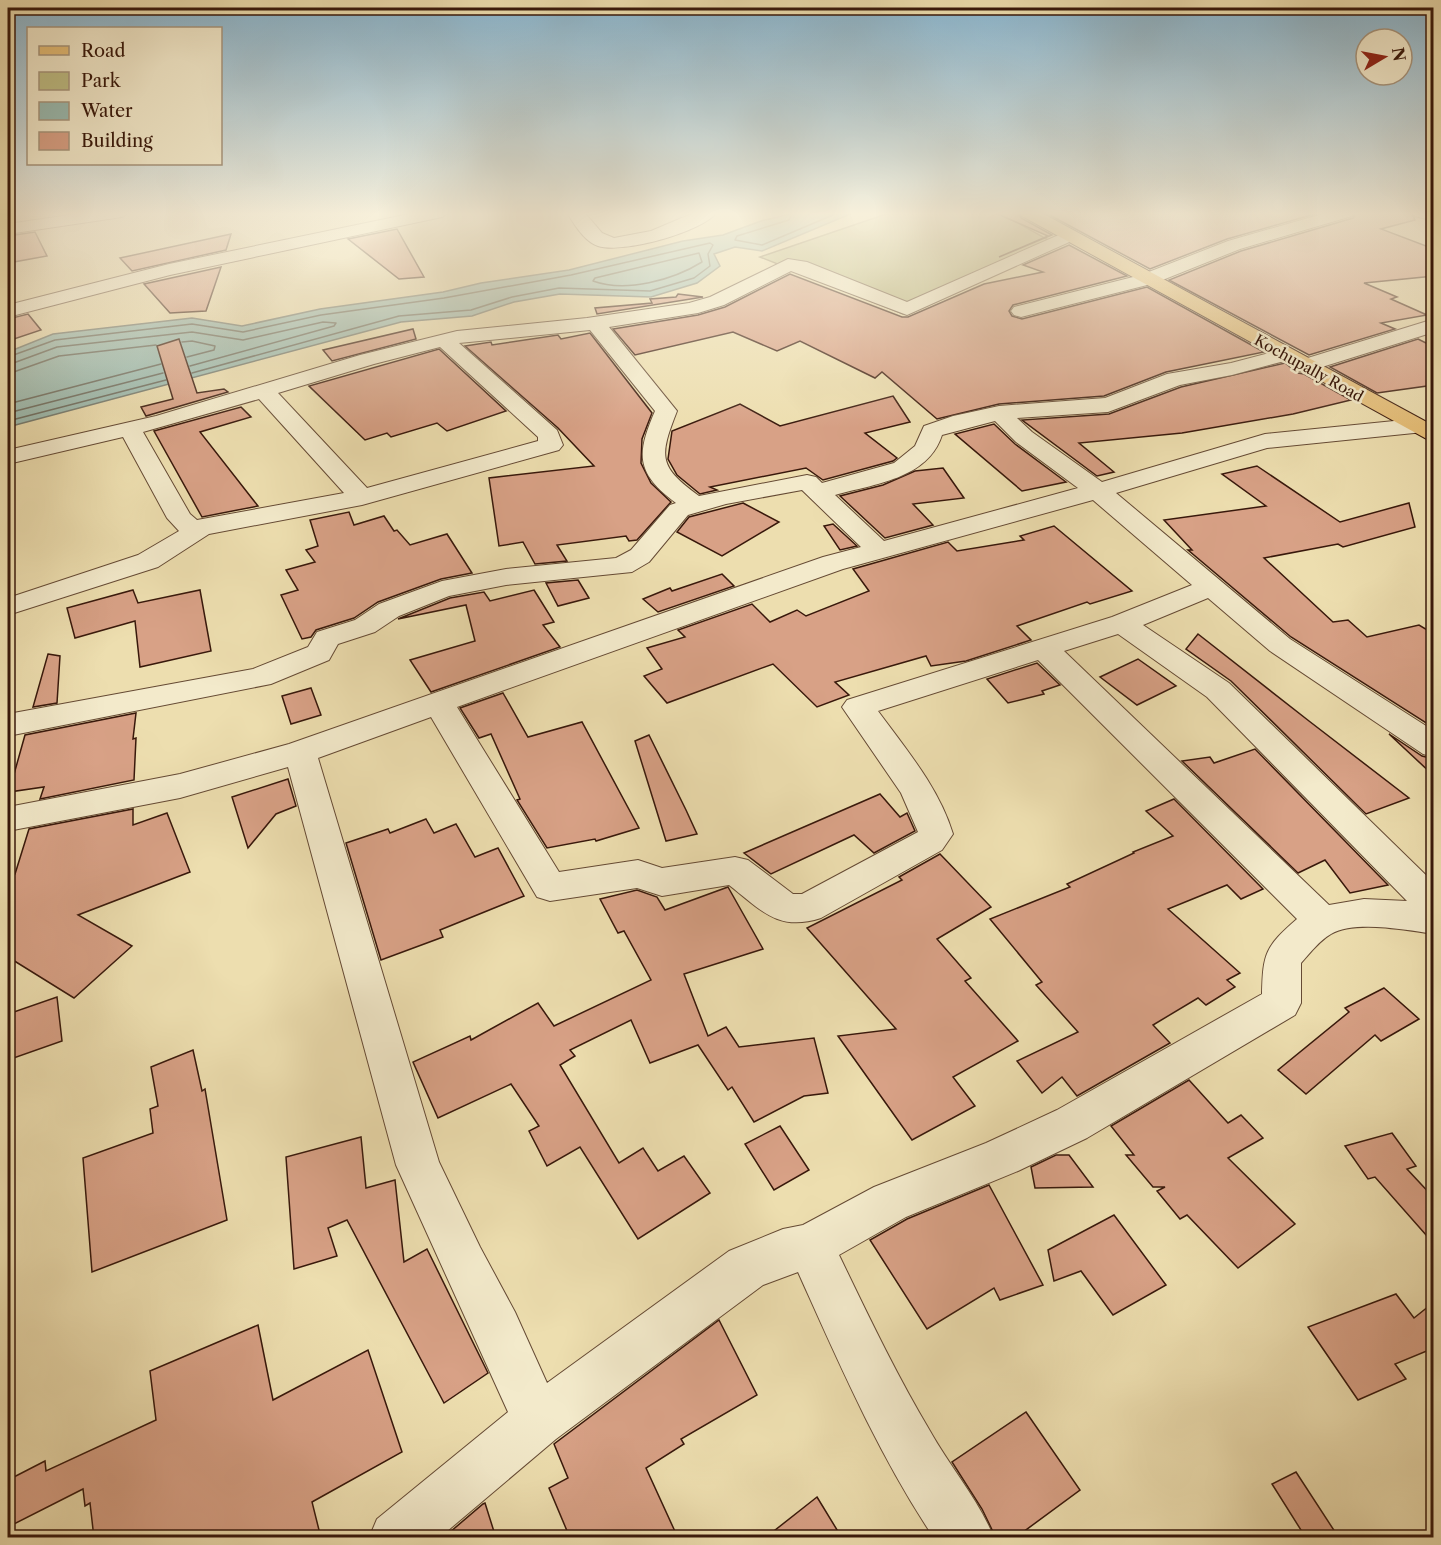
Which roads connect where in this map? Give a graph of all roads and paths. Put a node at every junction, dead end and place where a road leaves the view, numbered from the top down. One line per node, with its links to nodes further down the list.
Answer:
1 (114, 284): 7 (street)
2 (750, 284): 9 (street)
3 (845, 284): 4 (street)
4 (962, 284)
5 (1128, 284): 8 (street)
6 (1157, 284): 12 (main road, Kochupally Road)
7 (8, 311)
8 (1021, 311)
9 (595, 323): 11 (street); 22 (street)
10 (1434, 325): 13 (street)
11 (444, 340): 14 (street); 21 (street)
12 (1285, 355): 13 (main road, Kochupally Road); 15 (street)
13 (1306, 366): 17 (main road, Kochupally Road)
14 (265, 392): 16 (street); 21 (street)
15 (999, 413): 19 (street); 20 (street)
16 (130, 429): 18 (street); 23 (street)
17 (1424, 431): 19 (street)
18 (8, 457)
19 (1098, 490): 24 (street); 25 (street)
20 (817, 492): 22 (street); 24 (street)
21 (362, 497): 23 (street)
22 (695, 505): 30 (street)
23 (201, 528): 26 (street)
24 (880, 551): 29 (street)
25 (1211, 587): 27 (street); 31 (street)
26 (8, 606)
27 (1122, 623): 28 (street); 34 (street)
28 (1043, 648): 29 (street); 36 (street)
29 (440, 703): 32 (street)
30 (8, 725)
31 (1434, 746)
32 (300, 752): 33 (street); 38 (street)
33 (8, 819)
34 (1434, 906)
35 (1434, 920): 36 (street)
36 (1322, 921): 37 (street)
37 (810, 1245): 38 (street); 40 (street)
38 (538, 1421): 39 (street)
39 (396, 1538)
40 (967, 1538)

